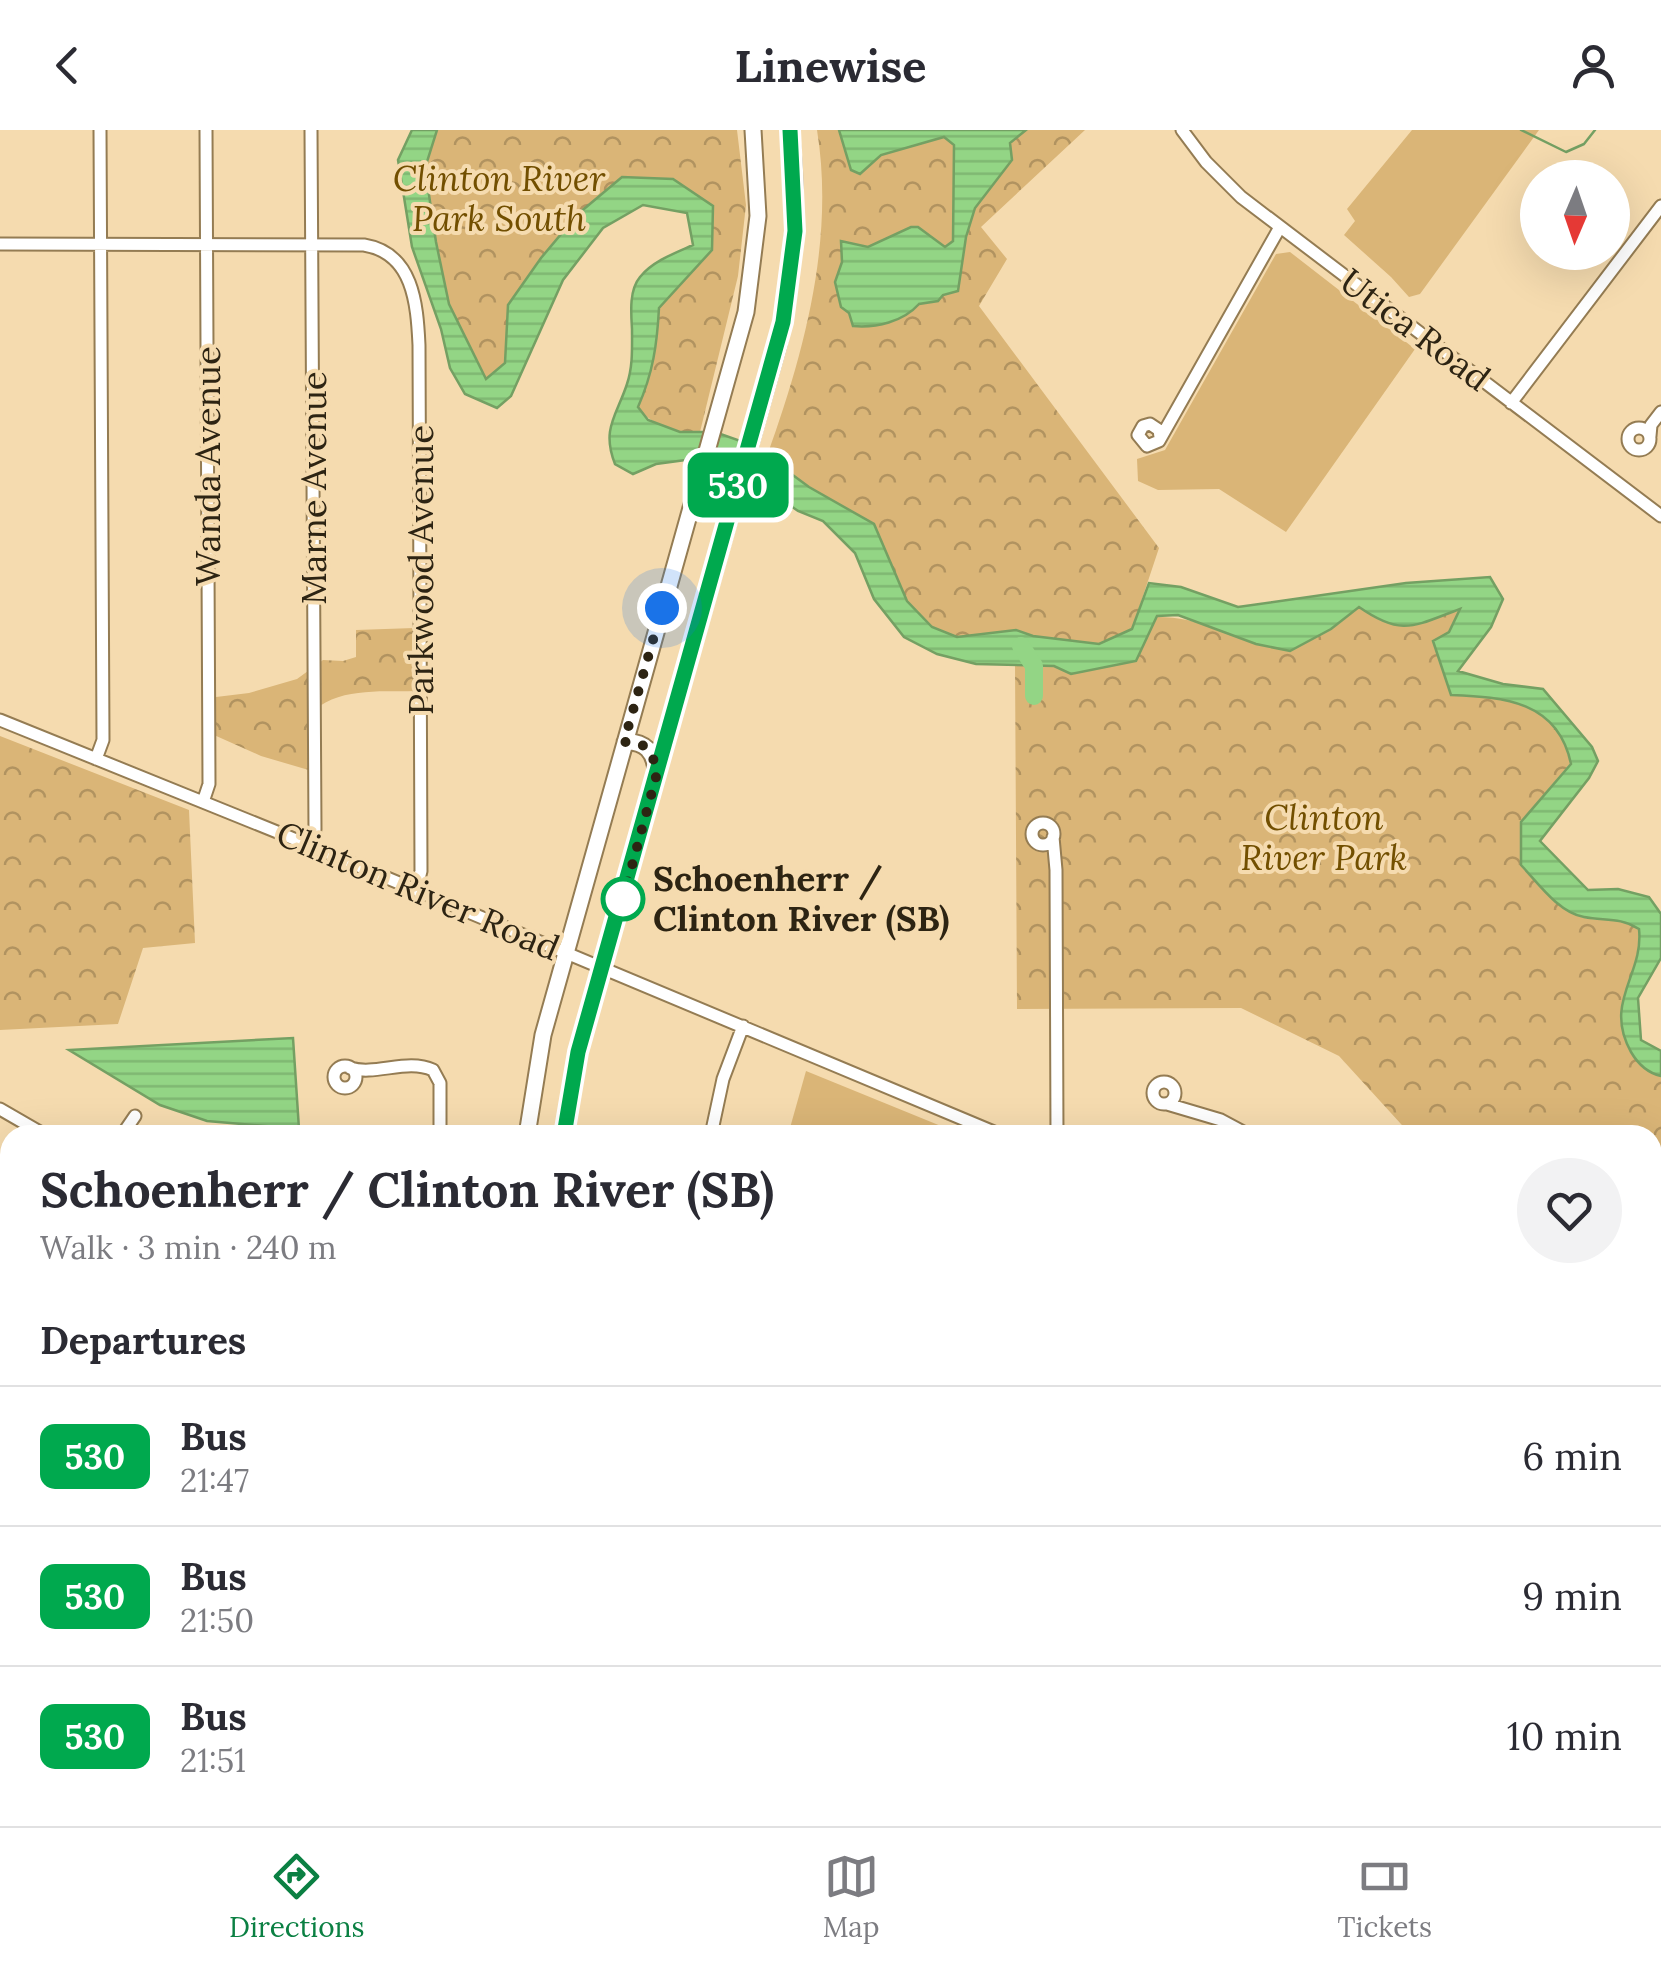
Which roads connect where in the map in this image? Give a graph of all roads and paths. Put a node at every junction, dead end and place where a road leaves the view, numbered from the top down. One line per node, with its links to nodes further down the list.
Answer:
1 (100, 130): 10 (street)
2 (206, 130): 11 (street, Wanda Avenue)
3 (311, 130): 12 (street, Marne Avenue)
4 (753, 130): 19 (main road)
5 (790, 130): 21 (main road)
6 (1182, 130): 8 (street, Utica Road)
7 (1661, 206): 13 (street)
8 (1280, 227): 13 (street, Utica Road); 15 (street)
9 (0, 244): 10 (street)
10 (100, 245): 11 (street); 20 (street)
11 (206, 246): 12 (street); 22 (street, Wanda Avenue)
12 (312, 246): 24 (street, Marne Avenue); 25 (street, Parkwood Avenue)
13 (1511, 402): 17 (street, Utica Road)
14 (1661, 412): 16 (street)
15 (1160, 430)
16 (1647, 430)
17 (1661, 516)
18 (0, 720): 20 (street, Clinton River Road)
19 (624, 742): 21 (main road); 26 (main road)
20 (96, 759): 22 (street, Clinton River Road)
21 (656, 777): 27 (main road)
22 (203, 802): 24 (street, Clinton River Road)
23 (1048, 841): 42 (street)
24 (312, 846): 25 (street, Clinton River Road)
25 (416, 890): 26 (street, Clinton River Road)
26 (564, 952): 27 (street, Clinton River Road); 38 (main road)
27 (602, 968): 28 (street, Clinton River Road); 39 (main road)
28 (743, 1026): 40 (street); 41 (street, Clinton River Road)
29 (355, 1073): 37 (street)
30 (1176, 1092): 31 (street); 31 (street); 33 (street)
31 (1167, 1104): 33 (street)
32 (0, 1108): 35 (street)
33 (1185, 1109): 43 (street)
34 (135, 1116): 36 (street)
35 (28, 1125)
36 (129, 1125)
37 (440, 1125)
38 (528, 1125)
39 (566, 1125)
40 (713, 1125)
41 (978, 1125)
42 (1057, 1125)
43 (1230, 1125)

